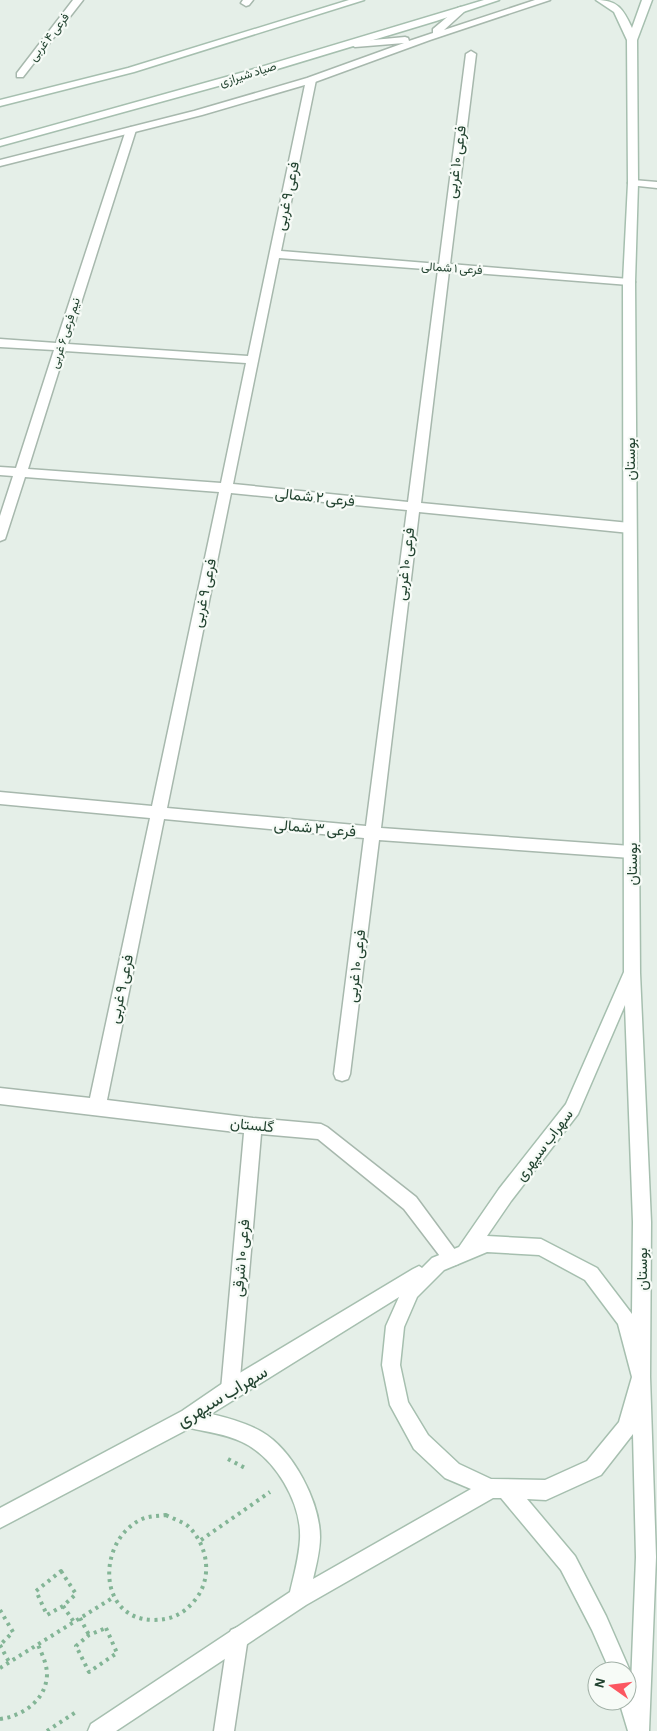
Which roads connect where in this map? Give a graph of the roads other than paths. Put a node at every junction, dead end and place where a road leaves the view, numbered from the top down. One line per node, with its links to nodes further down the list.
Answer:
1 (78, 0): 12 (street, فرعی ۴ غربی)
2 (359, 0): 14 (street)
3 (494, 0): 7 (street, صیاد شیرازی)
4 (546, 0): 8 (street)
5 (601, 0): 9 (street)
6 (647, 0): 9 (street, بوستان)
7 (461, 10): 8 (street); 10 (street, صیاد شیرازی)
8 (427, 38): 10 (street); 13 (street)
9 (632, 40): 18 (street, بوستان)
10 (355, 44): 16 (street, صیاد شیرازی)
11 (471, 54): 21 (street, فرعی ۱۰ غربی)
12 (20, 75)
13 (312, 80): 15 (street); 20 (street, فرعی ۹ غربی)
14 (0, 103)
15 (131, 130): 17 (street); 24 (street, نیم فرعی ۶ غربی)
16 (0, 143)
17 (0, 163)
18 (633, 183): 19 (street); 22 (street, بوستان)
19 (657, 185)
20 (275, 254): 21 (street, فرعی ۱ شمالی); 25 (street, فرعی ۹ غربی)
21 (442, 267): 22 (street, فرعی ۱ شمالی); 29 (street, فرعی ۱۰ غربی)
22 (629, 282): 30 (street, بوستان)
23 (0, 342): 24 (street)
24 (61, 346): 25 (street); 27 (street, نیم فرعی ۶ غربی)
25 (253, 360): 28 (street, فرعی ۹ غربی)
26 (0, 471): 27 (street, فرعی ۲ شمالی)
27 (20, 472): 28 (street, فرعی ۲ شمالی); 31 (street, نیم فرعی ۶ غربی)
28 (226, 488): 29 (street, فرعی ۲ شمالی); 33 (street, فرعی ۹ غربی)
29 (412, 506): 30 (street, فرعی ۲ شمالی); 34 (street, فرعی ۱۰ غربی)
30 (630, 528): 35 (street, بوستان)
31 (0, 536)
32 (0, 798): 33 (street, فرعی ۳ شمالی)
33 (158, 813): 34 (street, فرعی ۳ شمالی); 39 (street, فرعی ۹ غربی)
34 (372, 833): 35 (street, فرعی ۳ شمالی); 37 (street, فرعی ۱۰ غربی)
35 (632, 852): 36 (street, بوستان)
36 (632, 973): 41 (street, سهراب سپهری); 42 (street, بوستان)
37 (342, 1074)
38 (1, 1101): 39 (street, گلستان)
39 (97, 1106): 40 (street, گلستان)
40 (253, 1126): 41 (street, گلستان); 43 (street, فرعی ۱۰ شرقی)
41 (452, 1258): 42 (street, سهراب سپهری); 43 (street, سهراب سپهری); 45 (street, سهراب سپهری)
42 (641, 1377): 45 (street, سهراب سپهری); 53 (street, بوستان)
43 (230, 1390): 44 (street, سهراب سپهری)
44 (189, 1418): 46 (street, سهراب سپهری); 47 (street)
45 (498, 1489): 47 (street); 49 (street)
46 (0, 1518)
47 (299, 1598): 48 (street)
48 (238, 1637): 51 (street); 52 (street)
49 (616, 1661)
50 (632, 1711): 53 (street)
51 (98, 1731)
52 (224, 1731)
53 (638, 1731)

